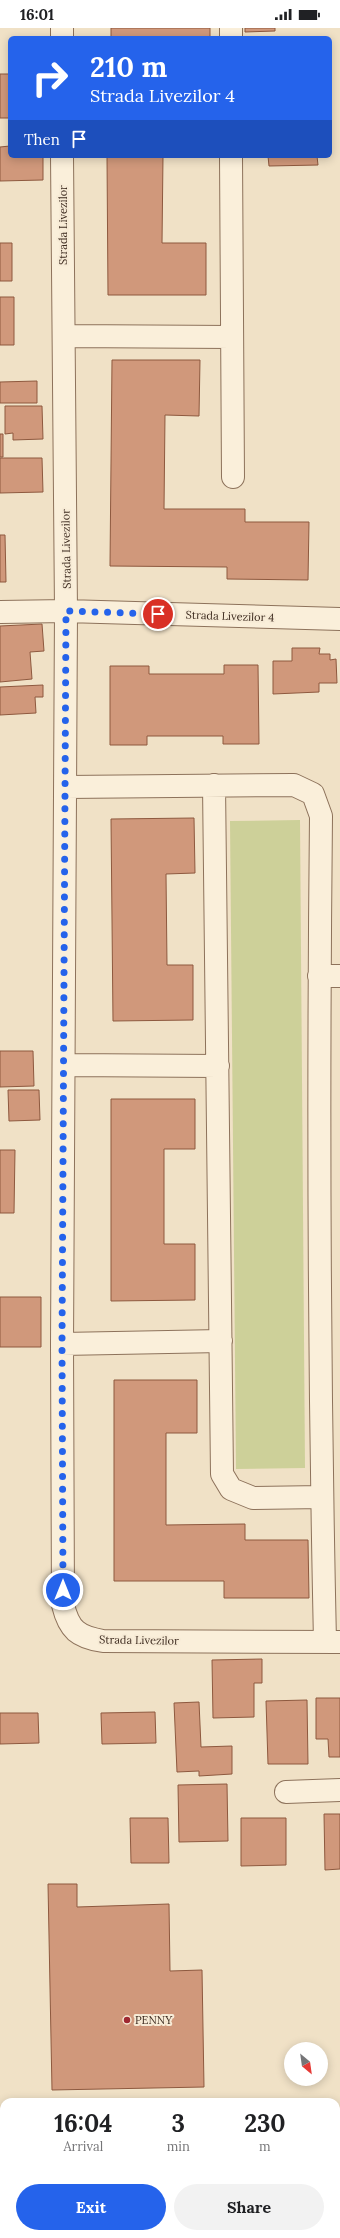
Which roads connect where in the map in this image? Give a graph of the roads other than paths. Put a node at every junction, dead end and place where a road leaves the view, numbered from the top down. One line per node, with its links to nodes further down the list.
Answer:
1 (62, 158): 3 (street, Strada Livezilor)
2 (231, 158): 4 (street)
3 (64, 336): 4 (street); 6 (street, Strada Livezilor)
4 (232, 336): 5 (street)
5 (233, 477)
6 (66, 611): 7 (street, Strada Livezilor 4); 8 (street, Strada Livezilor 4); 10 (street, Strada Livezilor)
7 (0, 612)
8 (340, 618)
9 (214, 785): 10 (street); 11 (street); 13 (street)
10 (66, 787): 12 (street, Strada Livezilor)
11 (330, 976): 14 (street)
12 (65, 1065): 13 (street); 16 (street, Strada Livezilor)
13 (218, 1066): 15 (street)
14 (330, 1277): 17 (street)
15 (221, 1341): 16 (street); 17 (street)
16 (62, 1344): 18 (street, Strada Livezilor)
17 (322, 1497): 18 (street)
18 (332, 1642)
19 (340, 1790): 20 (street)
20 (286, 1792)

